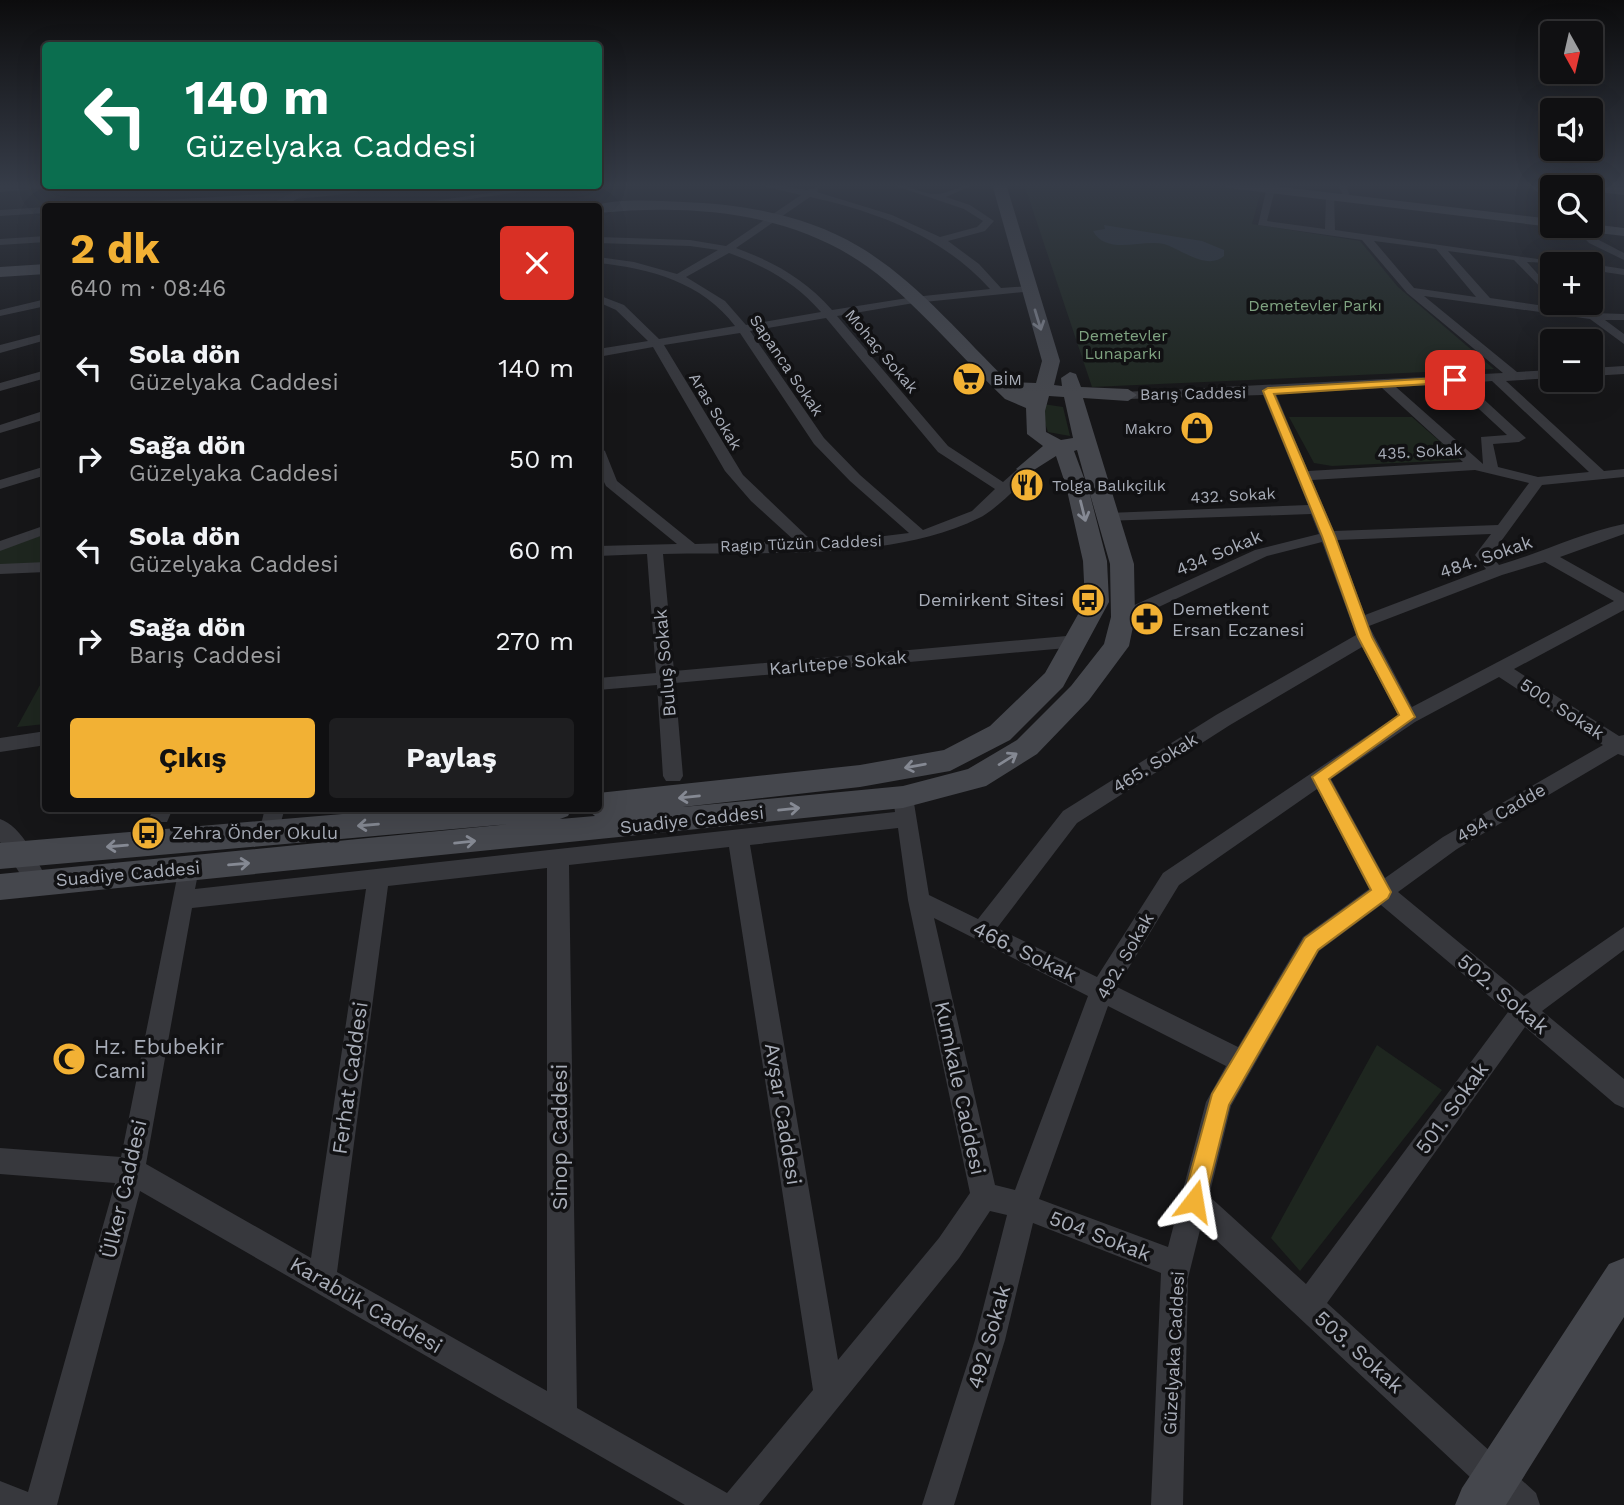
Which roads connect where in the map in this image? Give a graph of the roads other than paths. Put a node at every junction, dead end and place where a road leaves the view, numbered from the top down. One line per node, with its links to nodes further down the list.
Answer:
1 (720, 254): 17 (street)
2 (740, 254): 28 (street, Mohaç Sokak)
3 (859, 254): 23 (main road)
4 (957, 254): 20 (street)
5 (1020, 254): 19 (main road)
6 (1036, 254): 50 (main road, Suadiye Caddesi)
7 (1379, 254): 21 (street)
8 (1445, 254): 24 (street)
9 (1491, 254): 10 (street)
10 (1518, 258): 12 (street); 18 (street)
11 (602, 261): 17 (street, Sapanca Sokak)
12 (1540, 261)
13 (42, 269): 15 (main road)
14 (1603, 269): 16 (street)
15 (0, 272)
16 (1624, 272)
17 (677, 278): 32 (street, Sapanca Sokak)
18 (1540, 283)
19 (1029, 289): 20 (street); 49 (main road, one-way to 49)
20 (997, 290): 23 (street)
21 (1410, 291): 24 (street); 42 (street)
22 (602, 299): 35 (street, Aras Sokak)
23 (914, 300): 28 (street); 49 (main road)
24 (1485, 300): 26 (street)
25 (42, 303): 27 (street)
26 (1540, 305)
27 (2, 312)
28 (829, 315): 32 (street); 65 (street, Mohaç Sokak)
29 (1590, 315): 30 (street)
30 (1593, 316): 31 (street); 34 (street)
31 (1624, 317)
32 (742, 330): 35 (street); 71 (street, Sapanca Sokak)
33 (42, 337): 36 (street)
34 (1624, 340)
35 (656, 343): 37 (street); 73 (street, Aras Sokak)
36 (0, 349)
37 (602, 352)
38 (1624, 370): 39 (street)
39 (1603, 371)
40 (42, 375): 46 (street)
41 (1540, 375): 42 (street, Barış Caddesi)
42 (1514, 376): 43 (street, Barış Caddesi)
43 (1495, 377): 44 (street, Barış Caddesi); 61 (street)
44 (1455, 380): 45 (street, Barış Caddesi); 58 (street)
45 (1385, 384): 47 (street, Barış Caddesi); 56 (street)
46 (0, 387)
47 (1268, 391): 48 (street, Barış Caddesi); 62 (street)
48 (1128, 395): 50 (main road, Barış Caddesi)
49 (1037, 398): 50 (main road); 53 (main road)
50 (1074, 398): 54 (main road, Suadiye Caddesi)
51 (42, 415): 52 (street)
52 (0, 429)
53 (1037, 434): 54 (main road); 57 (main road, Ragıp Tüzün Caddesi)
54 (1067, 444): 57 (main road, Ragıp Tüzün Caddesi); 67 (main road, Suadiye Caddesi); 85 (main road, Suadiye Caddesi, one-way to 85)
55 (602, 460): 75 (street)
56 (1475, 466): 58 (street, 435. Sokak); 62 (street, 435. Sokak)
57 (1026, 469): 65 (street, Ragıp Tüzün Caddesi)
58 (1491, 470): 63 (street, 435. Sokak)
59 (42, 471): 64 (street)
60 (1624, 473): 61 (street)
61 (1600, 475): 63 (street)
62 (1303, 476): 66 (street)
63 (1538, 481): 68 (street)
64 (0, 485)
65 (1006, 490): 71 (street, Ragıp Tüzün Caddesi)
66 (1317, 509): 67 (street, 432. Sokak); 72 (street)
67 (1108, 518): 83 (main road, Suadiye Caddesi)
68 (1502, 529): 72 (street, 434 Sokak); 81 (street)
69 (1624, 529): 78 (street, 484. Sokak)
70 (42, 530): 74 (street)
71 (921, 536): 73 (street, Ragıp Tüzün Caddesi)
72 (1328, 536): 83 (street, 434 Sokak); 84 (street)
73 (807, 544): 75 (street, Ragıp Tüzün Caddesi)
74 (0, 546)
75 (690, 547): 76 (street, Ragıp Tüzün Caddesi)
76 (655, 550): 77 (street, Ragıp Tüzün Caddesi); 87 (street, Buluş Sokak)
77 (602, 551)
78 (1547, 556): 81 (street, 484. Sokak); 82 (street)
79 (42, 568): 80 (street)
80 (0, 569)
81 (1496, 571): 84 (street, 484. Sokak)
82 (1624, 602): 86 (street)
83 (1123, 617): 96 (main road, Suadiye Caddesi, one-way to 83)
84 (1363, 630): 89 (street); 110 (street, 465. Sokak)
85 (1078, 641): 87 (street, Karlıtepe Sokak); 95 (main road, Suadiye Caddesi, one-way to 95)
86 (1499, 668): 89 (street); 92 (street, 500. Sokak)
87 (666, 678): 88 (street, Karlıtepe Sokak); 93 (street, Buluş Sokak)
88 (602, 684)
89 (1408, 717): 94 (street)
90 (42, 739): 91 (street)
91 (0, 745)
92 (1622, 745): 107 (street, 494. Cadde)
93 (673, 776)
94 (1320, 777): 107 (street); 112 (street, 492. Sokak)
95 (602, 805)
96 (904, 808): 100 (street); 103 (main road, Suadiye Caddesi, one-way to 96); 109 (street, Kumkale Caddesi)
97 (470, 812): 98 (main road, Suadiye Caddesi, one-way to 98)
98 (272, 821): 101 (main road, Suadiye Caddesi, one-way to 101)
99 (0, 827): 101 (street)
100 (738, 837): 102 (street); 125 (street, Avşar Caddesi)
101 (11, 855): 105 (street)
102 (558, 857): 104 (street); 126 (street, Sinop Caddesi)
103 (188, 869): 105 (main road, Suadiye Caddesi); 108 (street, Ülker Caddesi)
104 (378, 877): 108 (street); 122 (street, Ferhat Caddesi)
105 (37, 882): 106 (main road, Suadiye Caddesi)
106 (0, 887)
107 (1382, 892): 113 (street, 502. Sokak); 114 (street, Güzelyaka Caddesi)
108 (182, 900): 117 (street, Ülker Caddesi)
109 (919, 900): 110 (street, 466. Sokak); 118 (street, Kumkale Caddesi)
110 (982, 931): 112 (street, 466. Sokak)
111 (1624, 937): 113 (street, 501. Sokak)
112 (1102, 990): 114 (street, 466. Sokak); 120 (street, 492. Sokak)
113 (1523, 1011): 115 (street, 502. Sokak); 124 (street, 501. Sokak)
114 (1243, 1062): 119 (street, Güzelyaka Caddesi)
115 (1624, 1095)
116 (0, 1161): 117 (street, Karabük Caddesi)
117 (132, 1171): 122 (street, Karabük Caddesi); 130 (street, Ülker Caddesi)
118 (984, 1196): 120 (street); 125 (street, Kumkale Caddesi)
119 (1194, 1201): 121 (street, Güzelyaka Caddesi); 124 (street, 503. Sokak)
120 (1023, 1206): 121 (street, 504 Sokak); 133 (street, 492 Sokak)
121 (1177, 1265): 134 (street, Güzelyaka Caddesi)
122 (322, 1279): 126 (street, Karabük Caddesi)
123 (1624, 1279): 127 (main road)
124 (1308, 1305): 127 (street, 503. Sokak)
125 (828, 1391): 132 (street, Kumkale Caddesi)
126 (562, 1417): 131 (street, Karabük Caddesi)
127 (1500, 1496)
128 (0, 1497): 129 (street)
129 (20, 1505)
130 (41, 1505)
131 (716, 1505)
132 (738, 1505)
133 (938, 1505)
134 (1167, 1505)

